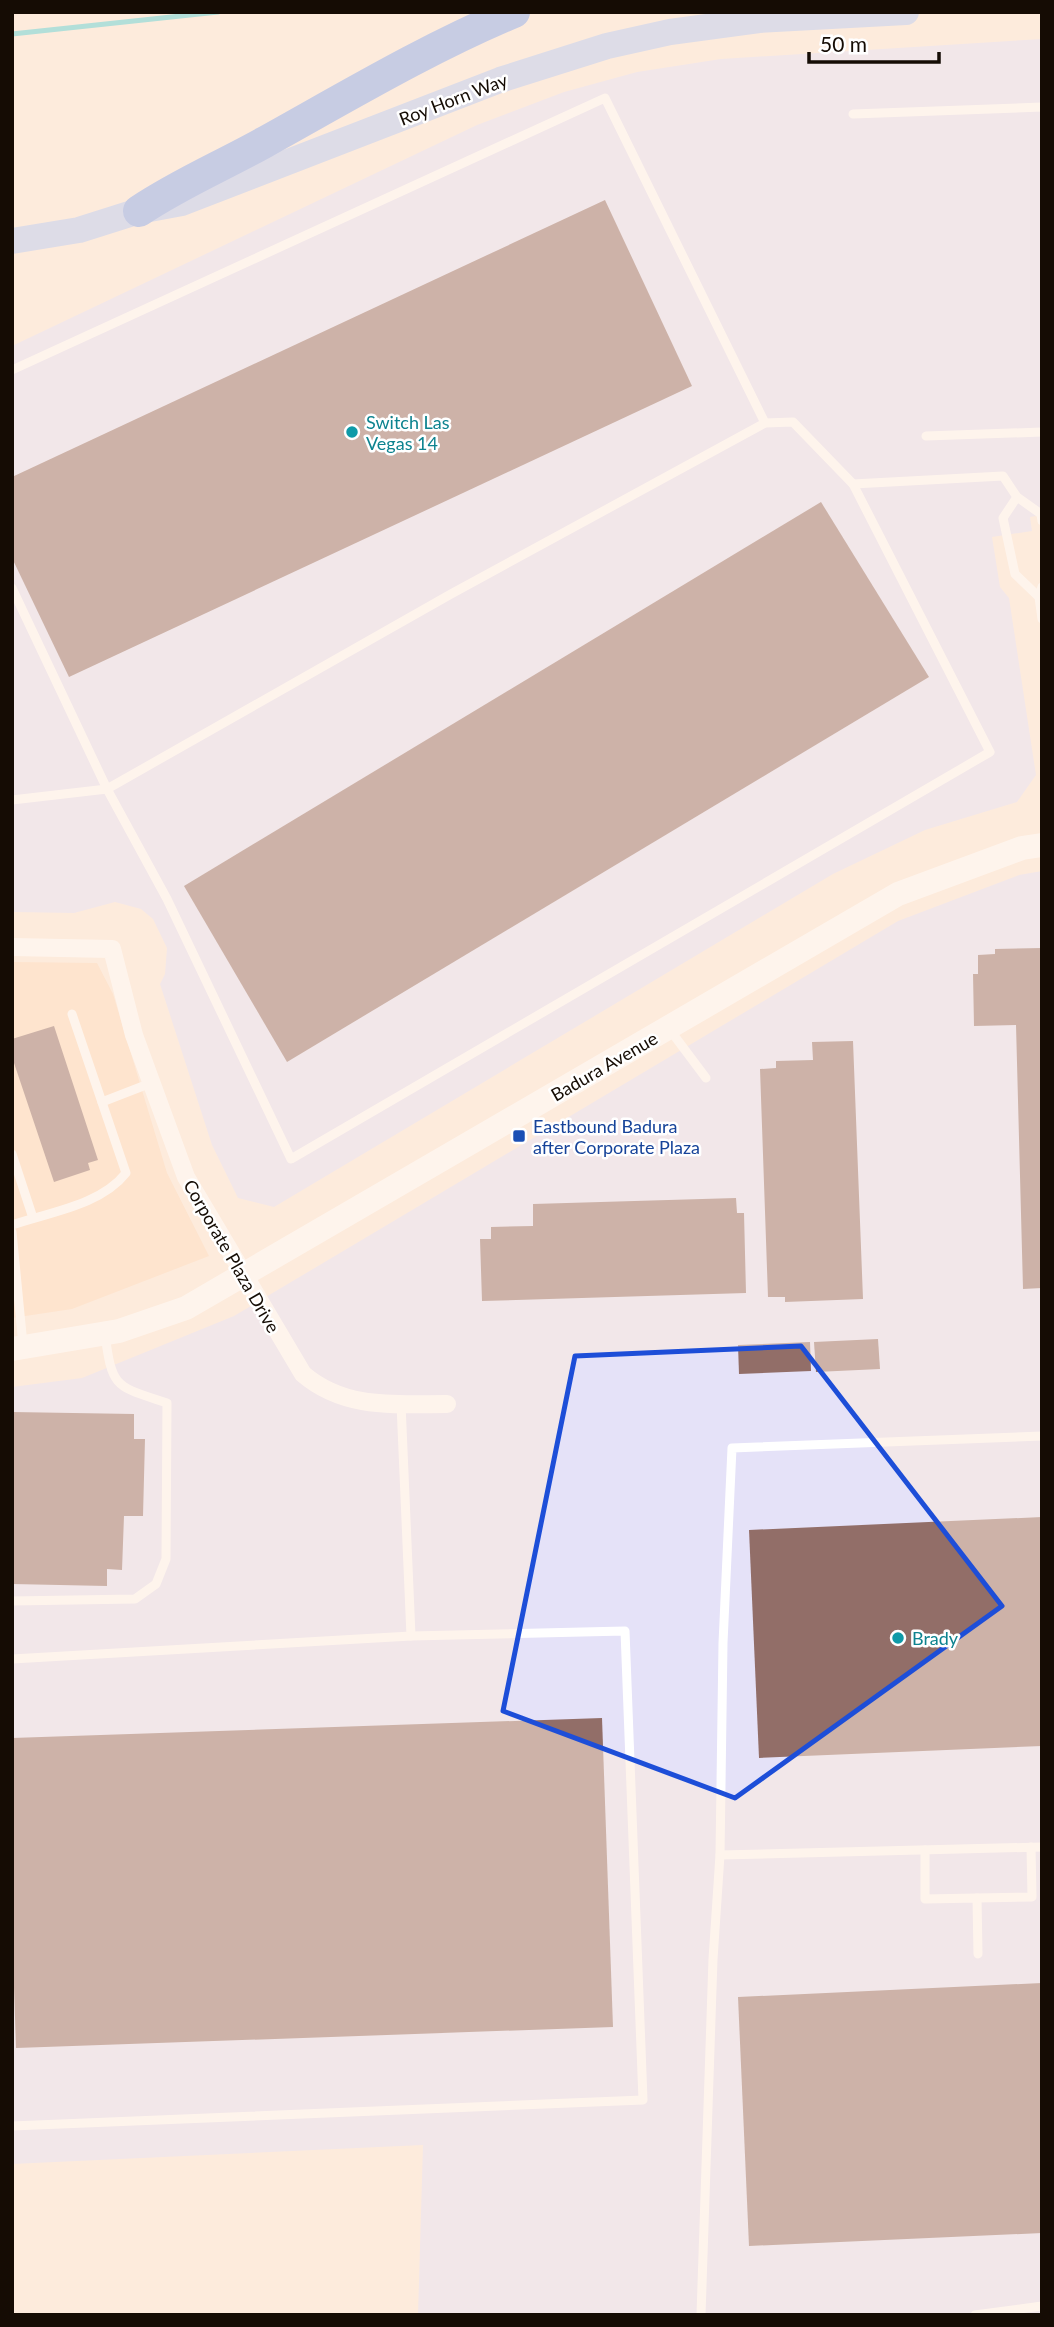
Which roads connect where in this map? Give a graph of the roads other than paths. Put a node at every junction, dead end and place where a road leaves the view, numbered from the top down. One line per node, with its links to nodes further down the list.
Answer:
1 (514, 12): 5 (highway)
2 (906, 12): 5 (main road, Roy Horn Way)
3 (1042, 107): 4 (lane)
4 (853, 114)
5 (139, 211): 6 (main road, Roy Horn Way)
6 (12, 241)
7 (12, 370): 8 (lane)
8 (765, 423): 11 (lane); 17 (lane)
9 (1042, 432): 10 (lane)
10 (926, 436)
11 (853, 484): 12 (lane); 17 (lane)
12 (1017, 497): 13 (lane); 15 (lane)
13 (1042, 521)
14 (12, 589): 17 (lane)
15 (1040, 592): 16 (lane)
16 (1042, 619)
17 (107, 789): 18 (lane)
18 (12, 800)
19 (1042, 845): 22 (main road, Badura Avenue)
20 (12, 947): 24 (street, Corporate Plaza Drive)
21 (72, 1014): 25 (lane)
22 (669, 1028): 23 (lane); 30 (main road, Badura Avenue)
23 (706, 1079)
24 (151, 1083): 25 (lane); 30 (street, Corporate Plaza Drive)
25 (102, 1102): 27 (lane)
26 (12, 1154): 27 (lane)
27 (33, 1218): 28 (lane)
28 (12, 1225)
29 (12, 1232): 32 (lane)
30 (244, 1276): 31 (main road, Badura Avenue); 33 (street, Corporate Plaza Drive)
31 (105, 1334): 32 (main road, Badura Avenue); 36 (lane)
32 (18, 1348)
33 (401, 1404): 34 (street, Corporate Plaza Drive); 37 (lane)
34 (447, 1404)
35 (1042, 1436): 42 (lane)
36 (12, 1601)
37 (411, 1636): 38 (lane); 45 (lane)
38 (12, 1659)
39 (1031, 1847): 40 (lane); 41 (lane); 43 (lane)
40 (1042, 1847)
41 (925, 1850): 42 (lane); 43 (lane)
42 (720, 1855): 47 (lane)
43 (977, 1898): 44 (lane)
44 (978, 1954)
45 (12, 2126)
46 (1041, 2309): 48 (lane)
47 (701, 2315)
48 (975, 2315)

